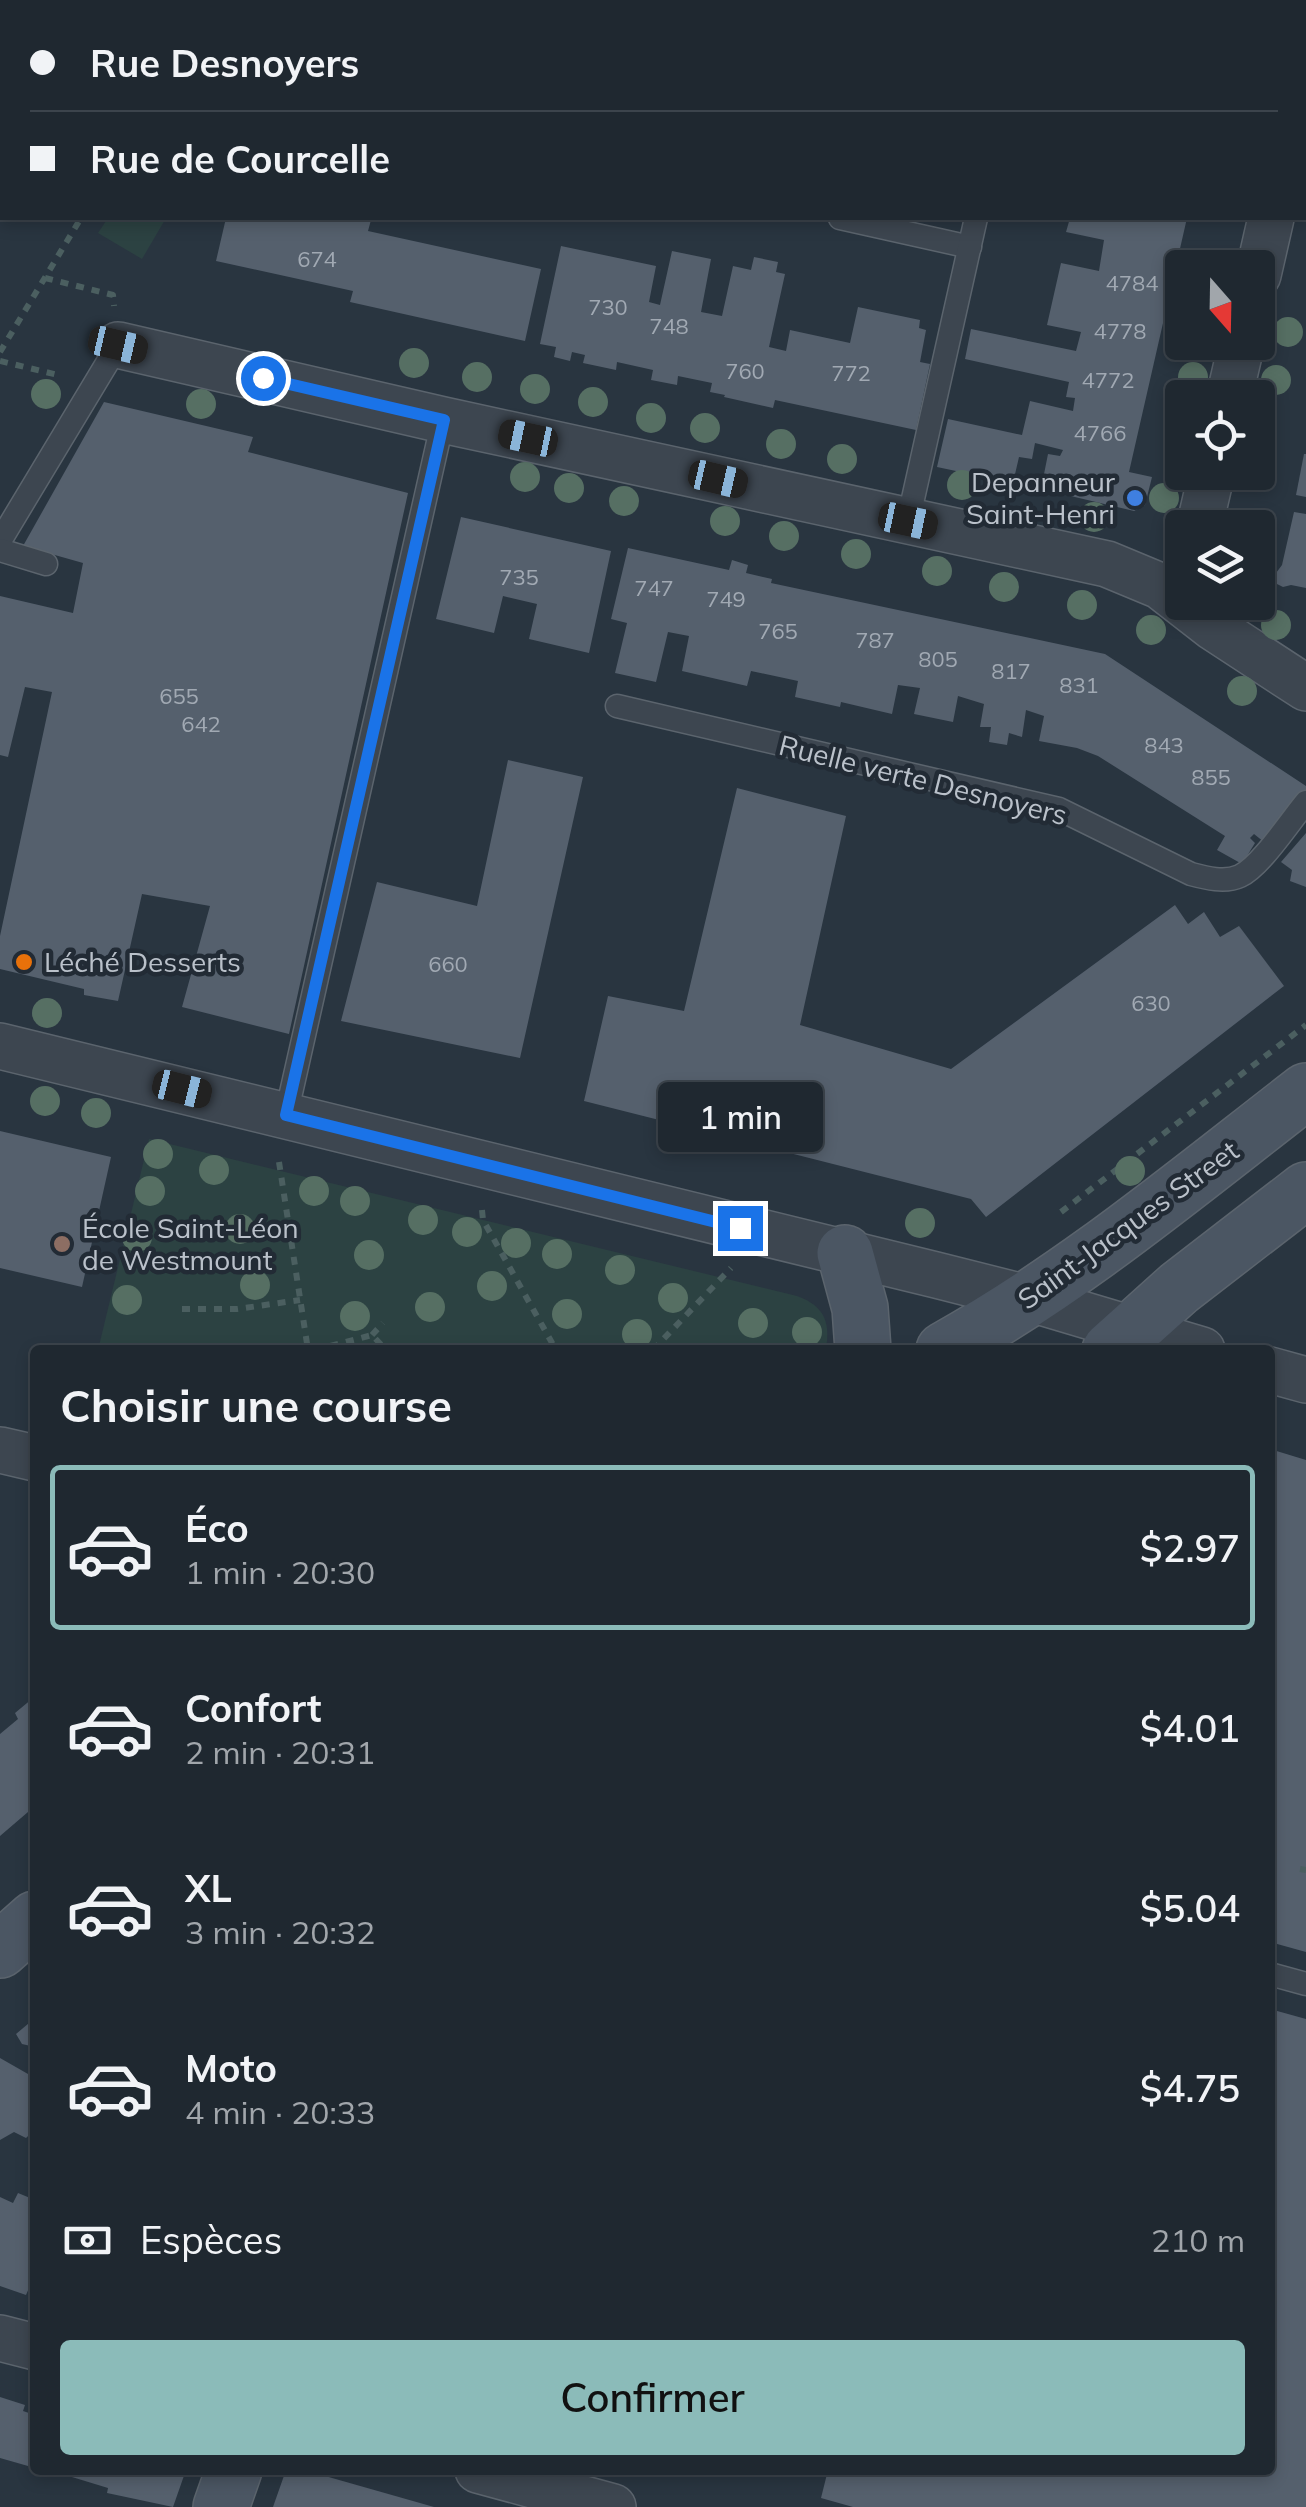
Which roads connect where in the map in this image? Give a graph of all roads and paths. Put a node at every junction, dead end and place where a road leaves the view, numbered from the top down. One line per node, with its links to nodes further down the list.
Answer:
1 (80, 220): 7 (path)
2 (849, 220): 5 (lane)
3 (976, 220): 5 (lane)
4 (1271, 220): 6 (street)
5 (970, 246): 14 (lane)
6 (1264, 250)
7 (44, 278): 8 (path); 10 (path)
8 (112, 295)
9 (118, 345): 13 (street); 15 (lane)
10 (0, 352)
11 (0, 360): 12 (path)
12 (74, 379)
13 (444, 420): 14 (street); 26 (lane)
14 (908, 521): 18 (street)
15 (0, 542)
16 (0, 550): 17 (lane)
17 (46, 564)
18 (1165, 586)
19 (1220, 620): 20 (street)
20 (1306, 688)
21 (618, 706): 22 (lane, Ruelle verte Desnoyers)
22 (1306, 802)
23 (1306, 1025): 30 (path, Saint-Jacques Street)
24 (0, 1046): 26 (street)
25 (1306, 1091): 33 (main road, Saint-Jacques Street)
26 (286, 1115): 31 (street)
27 (279, 1162): 34 (path)
28 (1306, 1190): 38 (main road)
29 (482, 1210): 42 (path)
30 (1048, 1222)
31 (845, 1253): 33 (street); 44 (main road)
32 (730, 1270): 43 (path)
33 (1031, 1299): 38 (street); 45 (main road, Saint-Jacques Street)
34 (300, 1300): 35 (path); 39 (path)
35 (182, 1309)
36 (382, 1324): 37 (path)
37 (372, 1334): 40 (path); 41 (path)
38 (1121, 1340): 46 (street)
39 (311, 1345)
40 (331, 1345)
41 (382, 1345)
42 (551, 1345)
43 (658, 1345)
44 (863, 1345)
45 (953, 1345)
46 (1162, 1345)
47 (1275, 1371): 48 (street)
48 (1306, 1380)
49 (0, 1450): 50 (street)
50 (30, 1457)
51 (30, 1923): 52 (main road)
52 (0, 1950)
53 (1275, 1975): 54 (lane)
54 (1306, 1984)
55 (0, 2338): 56 (street)
56 (30, 2346)
57 (232, 2475): 59 (main road)
58 (496, 2475): 60 (street)
59 (221, 2507)
60 (613, 2507)

